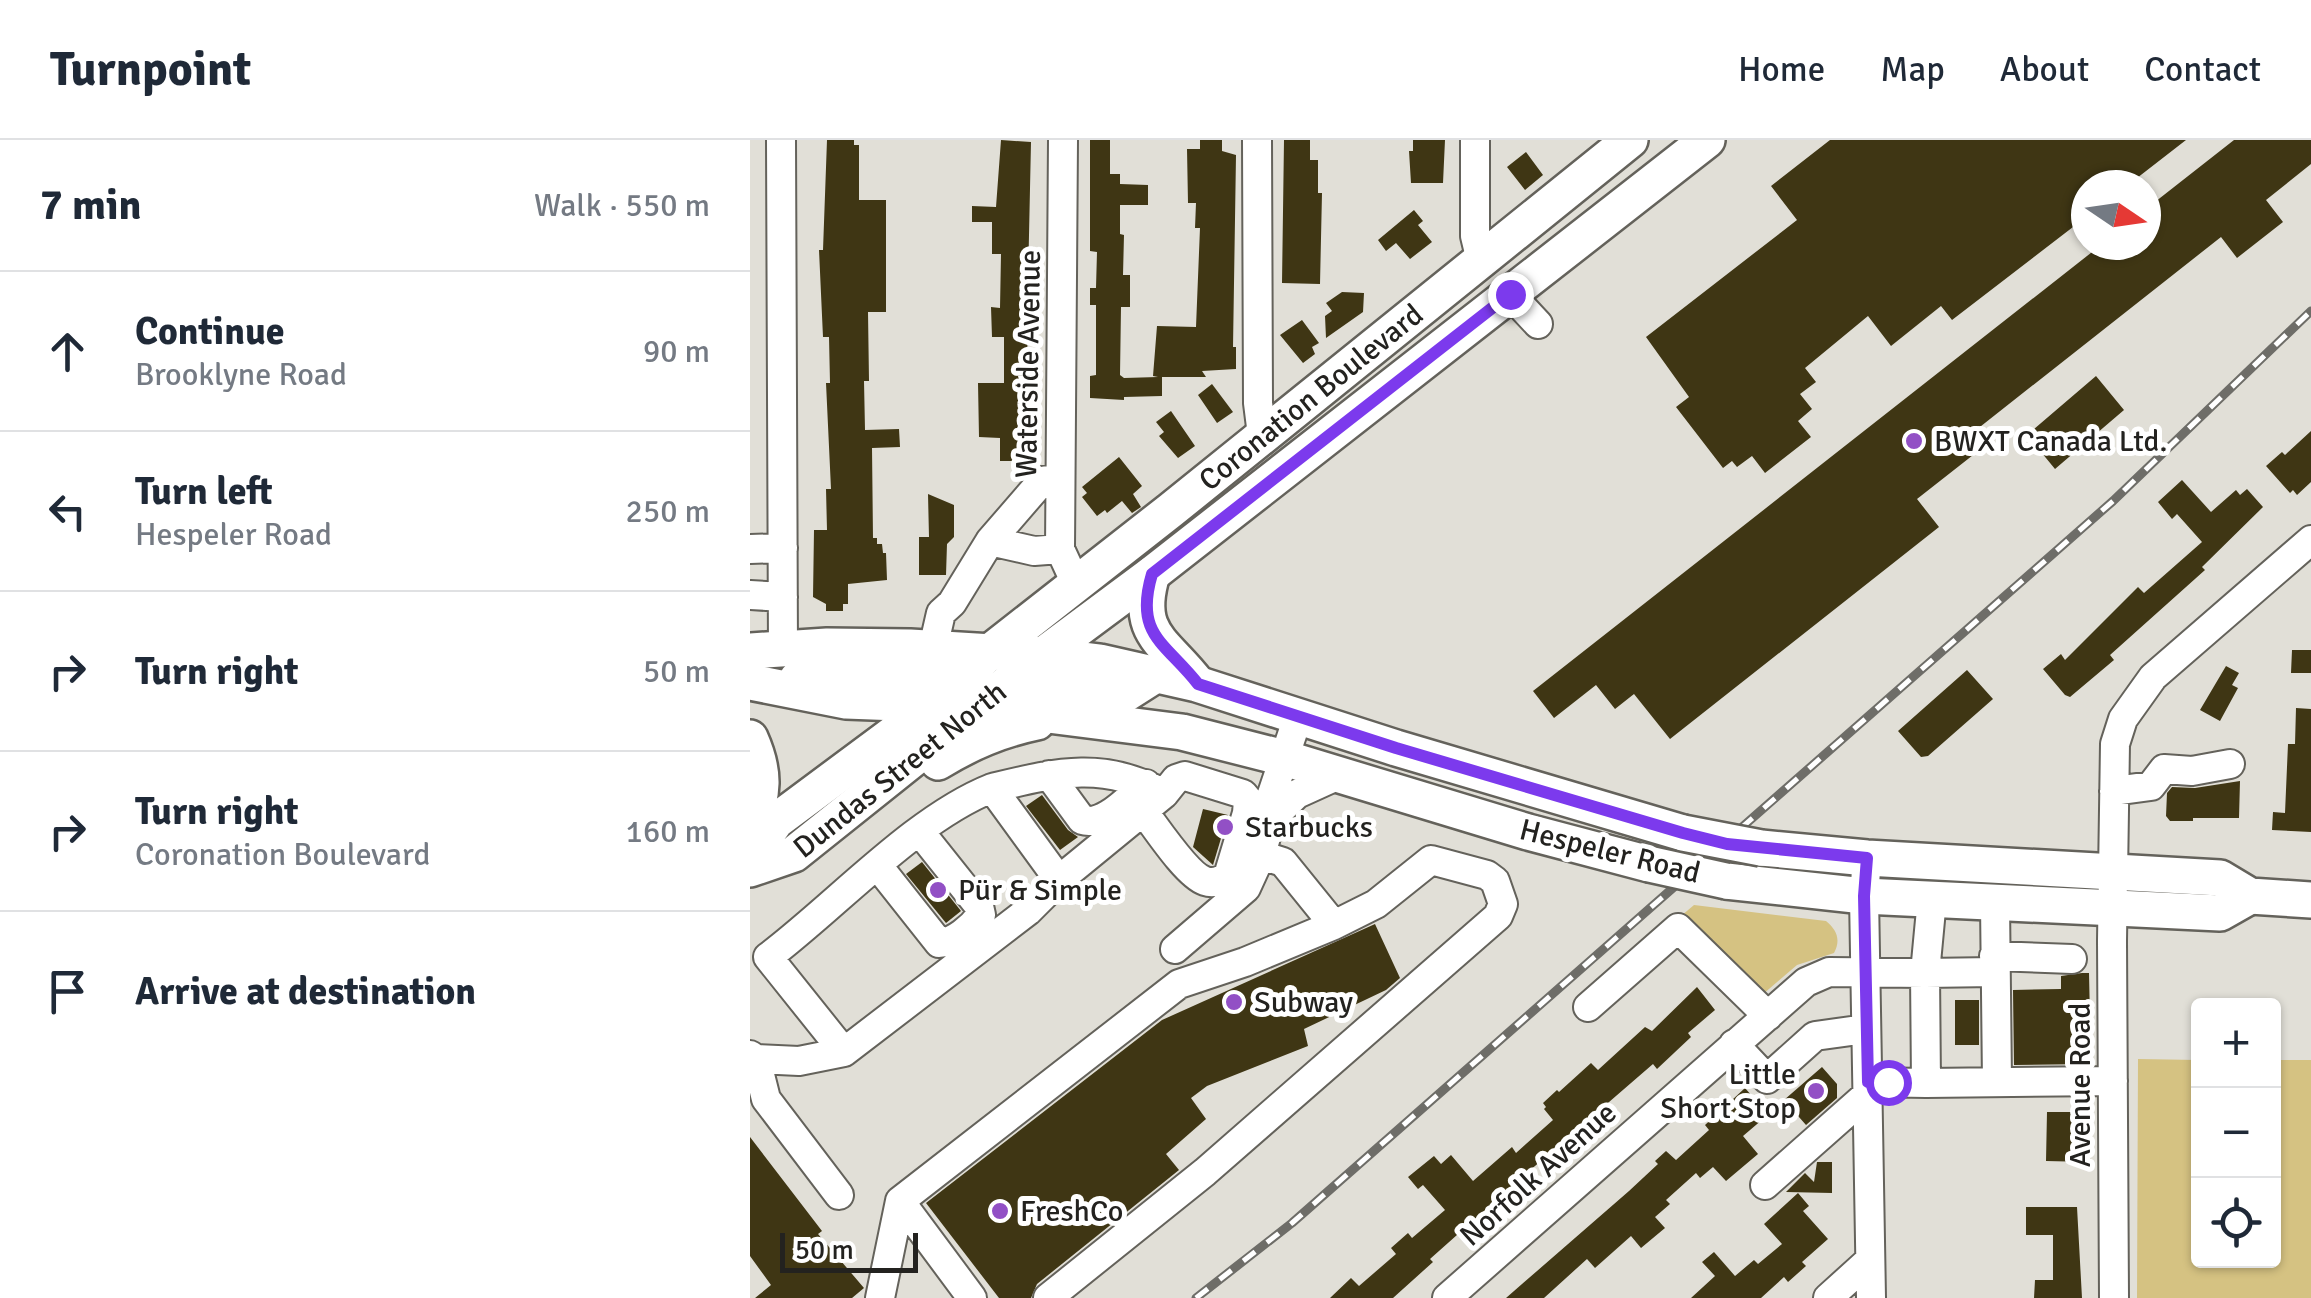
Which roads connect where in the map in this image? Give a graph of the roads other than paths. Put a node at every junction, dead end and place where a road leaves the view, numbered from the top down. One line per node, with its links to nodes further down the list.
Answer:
1 (781, 140): 15 (street)
2 (1063, 140): 12 (street, Waterside Avenue)
3 (1257, 140): 10 (street)
4 (1475, 140): 7 (street)
5 (1630, 140): 7 (main road, Coronation Boulevard)
6 (1707, 140): 8 (main road, Coronation Boulevard)
7 (1481, 261): 8 (main road); 10 (main road, Coronation Boulevard)
8 (1510, 294): 9 (street); 11 (main road, Coronation Boulevard)
9 (1538, 324)
10 (1262, 434): 11 (main road); 19 (main road, Coronation Boulevard)
11 (1290, 467): 18 (main road, Coronation Boulevard)
12 (1059, 478): 14 (street); 16 (street, Waterside Avenue)
13 (2311, 540): 37 (street, Avenue Road)
14 (990, 541): 16 (street); 24 (street)
15 (783, 548): 17 (street); 21 (street)
16 (1060, 549): 19 (street, Waterside Avenue)
17 (750, 550)
18 (1152, 574): 22 (main road, Coronation Boulevard); 26 (main road)
19 (1077, 586): 24 (main road, Coronation Boulevard)
20 (750, 595): 21 (street)
21 (783, 597): 23 (street)
22 (1042, 654): 24 (main road); 25 (main road, Hespeler Road)
23 (760, 667): 24 (main road); 27 (main road)
24 (971, 670): 25 (main road); 27 (main road, Dundas Street North); 28 (main road, Hespeler Road); 39 (main road, Dundas Street North)
25 (1157, 674): 26 (main road, Hespeler Road)
26 (1198, 684): 29 (main road, Hespeler Road)
27 (932, 705): 44 (main road, Dundas Street North)
28 (1066, 716): 31 (main road, Hespeler Road); 39 (main road)
29 (1298, 718): 32 (street); 45 (main road, Hespeler Road, bridge)
30 (750, 738): 42 (main road)
31 (1230, 743): 32 (main road, Hespeler Road); 40 (street)
32 (1284, 758): 34 (main road, Hespeler Road); 40 (street)
33 (2230, 764): 37 (street)
34 (1341, 774): 40 (street); 50 (main road, Hespeler Road, bridge)
35 (1049, 775): 36 (street); 38 (street); 38 (street)
36 (992, 788): 41 (street); 49 (street)
37 (2114, 791): 48 (street, Avenue Road)
38 (1151, 797): 38 (street); 49 (street)
39 (866, 799): 47 (main road, Dundas Street North)
40 (1271, 808): 43 (street)
41 (920, 832): 46 (street); 46 (street)
42 (750, 835)
43 (1260, 854): 56 (street); 57 (street)
44 (750, 858)
45 (1867, 858): 48 (main road, Hespeler Road); 50 (street)
46 (878, 866): 66 (street)
47 (750, 868)
48 (2114, 872): 51 (main road, Hespeler Road); 55 (street, Avenue Road)
49 (1059, 880): 66 (street)
50 (1864, 896): 52 (main road, Hespeler Road); 61 (street)
51 (2250, 896): 53 (main road, Hespeler Road); 55 (main road, Hespeler Road)
52 (1932, 899): 54 (main road, Hespeler Road); 60 (street)
53 (2311, 900)
54 (1996, 903): 55 (main road, Hespeler Road); 59 (street)
55 (2113, 908): 68 (street, Avenue Road)
56 (1334, 925): 74 (street); 78 (street)
57 (1175, 950)
58 (2072, 959): 59 (street, Norfolk Avenue)
59 (1994, 964): 60 (street, Norfolk Avenue); 70 (street)
60 (1926, 973): 61 (street, Norfolk Avenue); 69 (street)
61 (1866, 974): 63 (street, Norfolk Avenue); 64 (street)
62 (1588, 1007): 63 (street)
63 (1768, 1016): 65 (street, Norfolk Avenue)
64 (1866, 1029): 65 (street); 71 (street)
65 (1734, 1044): 79 (street, Norfolk Avenue)
66 (844, 1052): 67 (street)
67 (753, 1057): 73 (street)
68 (2112, 1080): 70 (street); 82 (street, Avenue Road)
69 (1926, 1082): 70 (street); 71 (street)
70 (1996, 1082)
71 (1869, 1088): 72 (street); 75 (street)
72 (1764, 1185)
73 (839, 1195)
74 (900, 1202): 76 (street); 77 (street)
75 (1870, 1260): 80 (street); 81 (street)
76 (880, 1298)
77 (972, 1298)
78 (1048, 1298)
79 (1447, 1298)
80 (1828, 1298)
81 (1871, 1298)
82 (2114, 1298)

